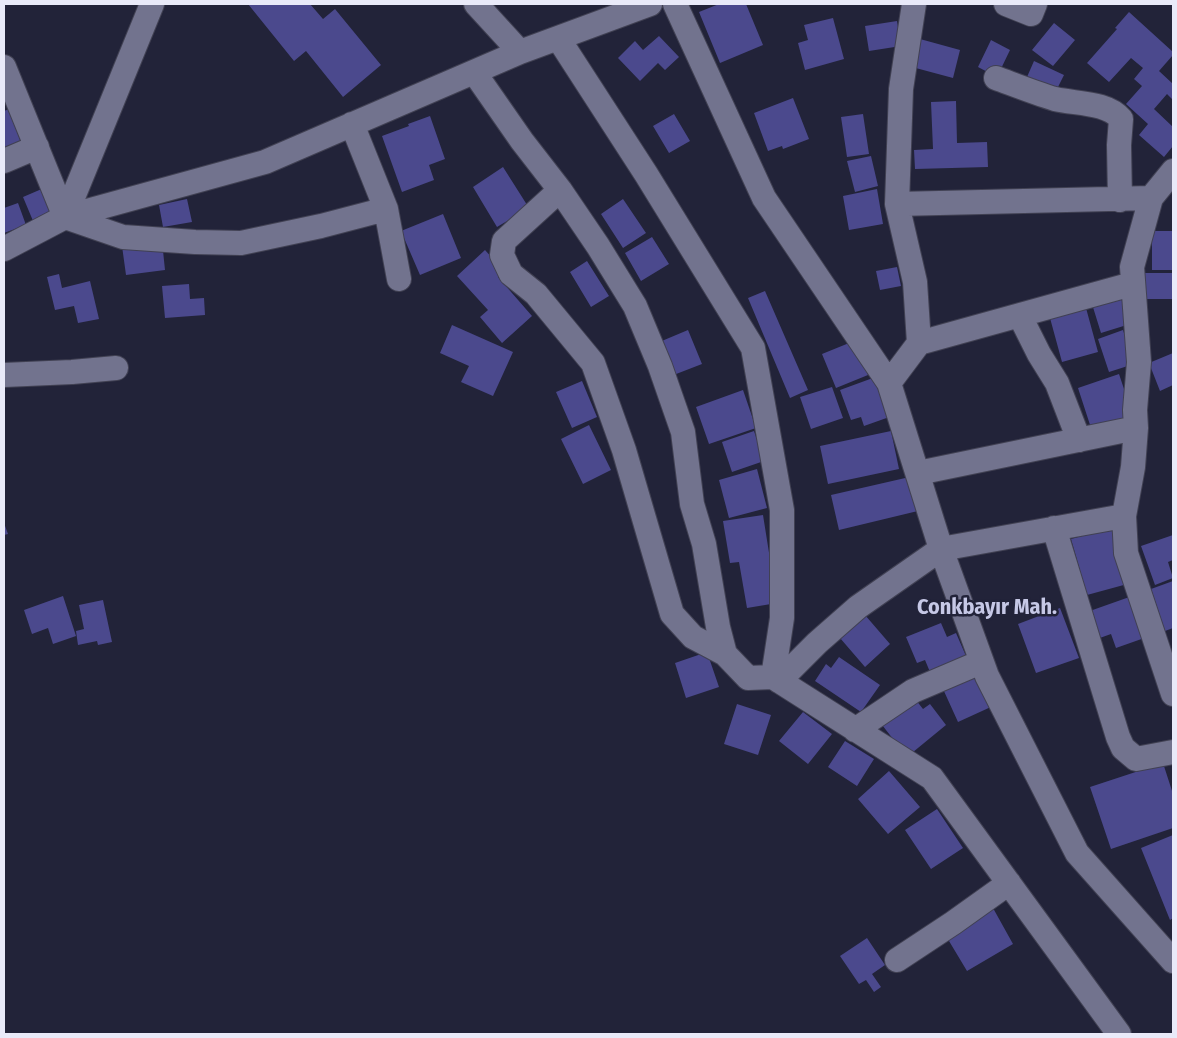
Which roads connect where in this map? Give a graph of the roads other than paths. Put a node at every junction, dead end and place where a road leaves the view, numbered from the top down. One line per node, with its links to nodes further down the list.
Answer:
1 (152, 4): 22 (street)
2 (476, 4): 9 (street)
3 (650, 4): 8 (street)
4 (675, 4): 30 (street)
5 (914, 4): 20 (street)
6 (1006, 4): 7 (street)
7 (1035, 4)
8 (558, 38): 9 (street); 39 (street)
9 (520, 52): 11 (street)
10 (4, 67): 14 (street)
11 (474, 72): 13 (street); 17 (street)
12 (996, 78): 19 (street)
13 (352, 124): 21 (street); 22 (street)
14 (36, 146): 15 (street); 22 (street)
15 (4, 161)
16 (1173, 171): 18 (street)
17 (560, 190): 37 (street); 37 (street)
18 (1151, 198): 19 (street); 25 (street)
19 (1120, 200): 20 (street)
20 (897, 204): 27 (street)
21 (386, 209): 22 (street); 24 (street)
22 (65, 217): 23 (street)
23 (4, 249)
24 (399, 279)
25 (1132, 284): 26 (street); 31 (street)
26 (1020, 316): 27 (street); 32 (street)
27 (919, 343): 30 (street)
28 (116, 368): 29 (street)
29 (4, 375)
30 (889, 383): 33 (street)
31 (1136, 428): 32 (street); 34 (street)
32 (1079, 440): 33 (street)
33 (918, 472): 36 (street)
34 (1124, 516): 35 (street); 40 (street)
35 (1054, 528): 36 (street); 42 (street)
36 (940, 549): 38 (street); 39 (street)
37 (725, 654): 39 (street)
38 (981, 662): 41 (street); 44 (street)
39 (776, 679): 41 (street)
40 (1173, 694)
41 (856, 730): 43 (street)
42 (1173, 752)
43 (1008, 883): 45 (street); 46 (street)
44 (1172, 958)
45 (897, 960)
46 (1119, 1034)

